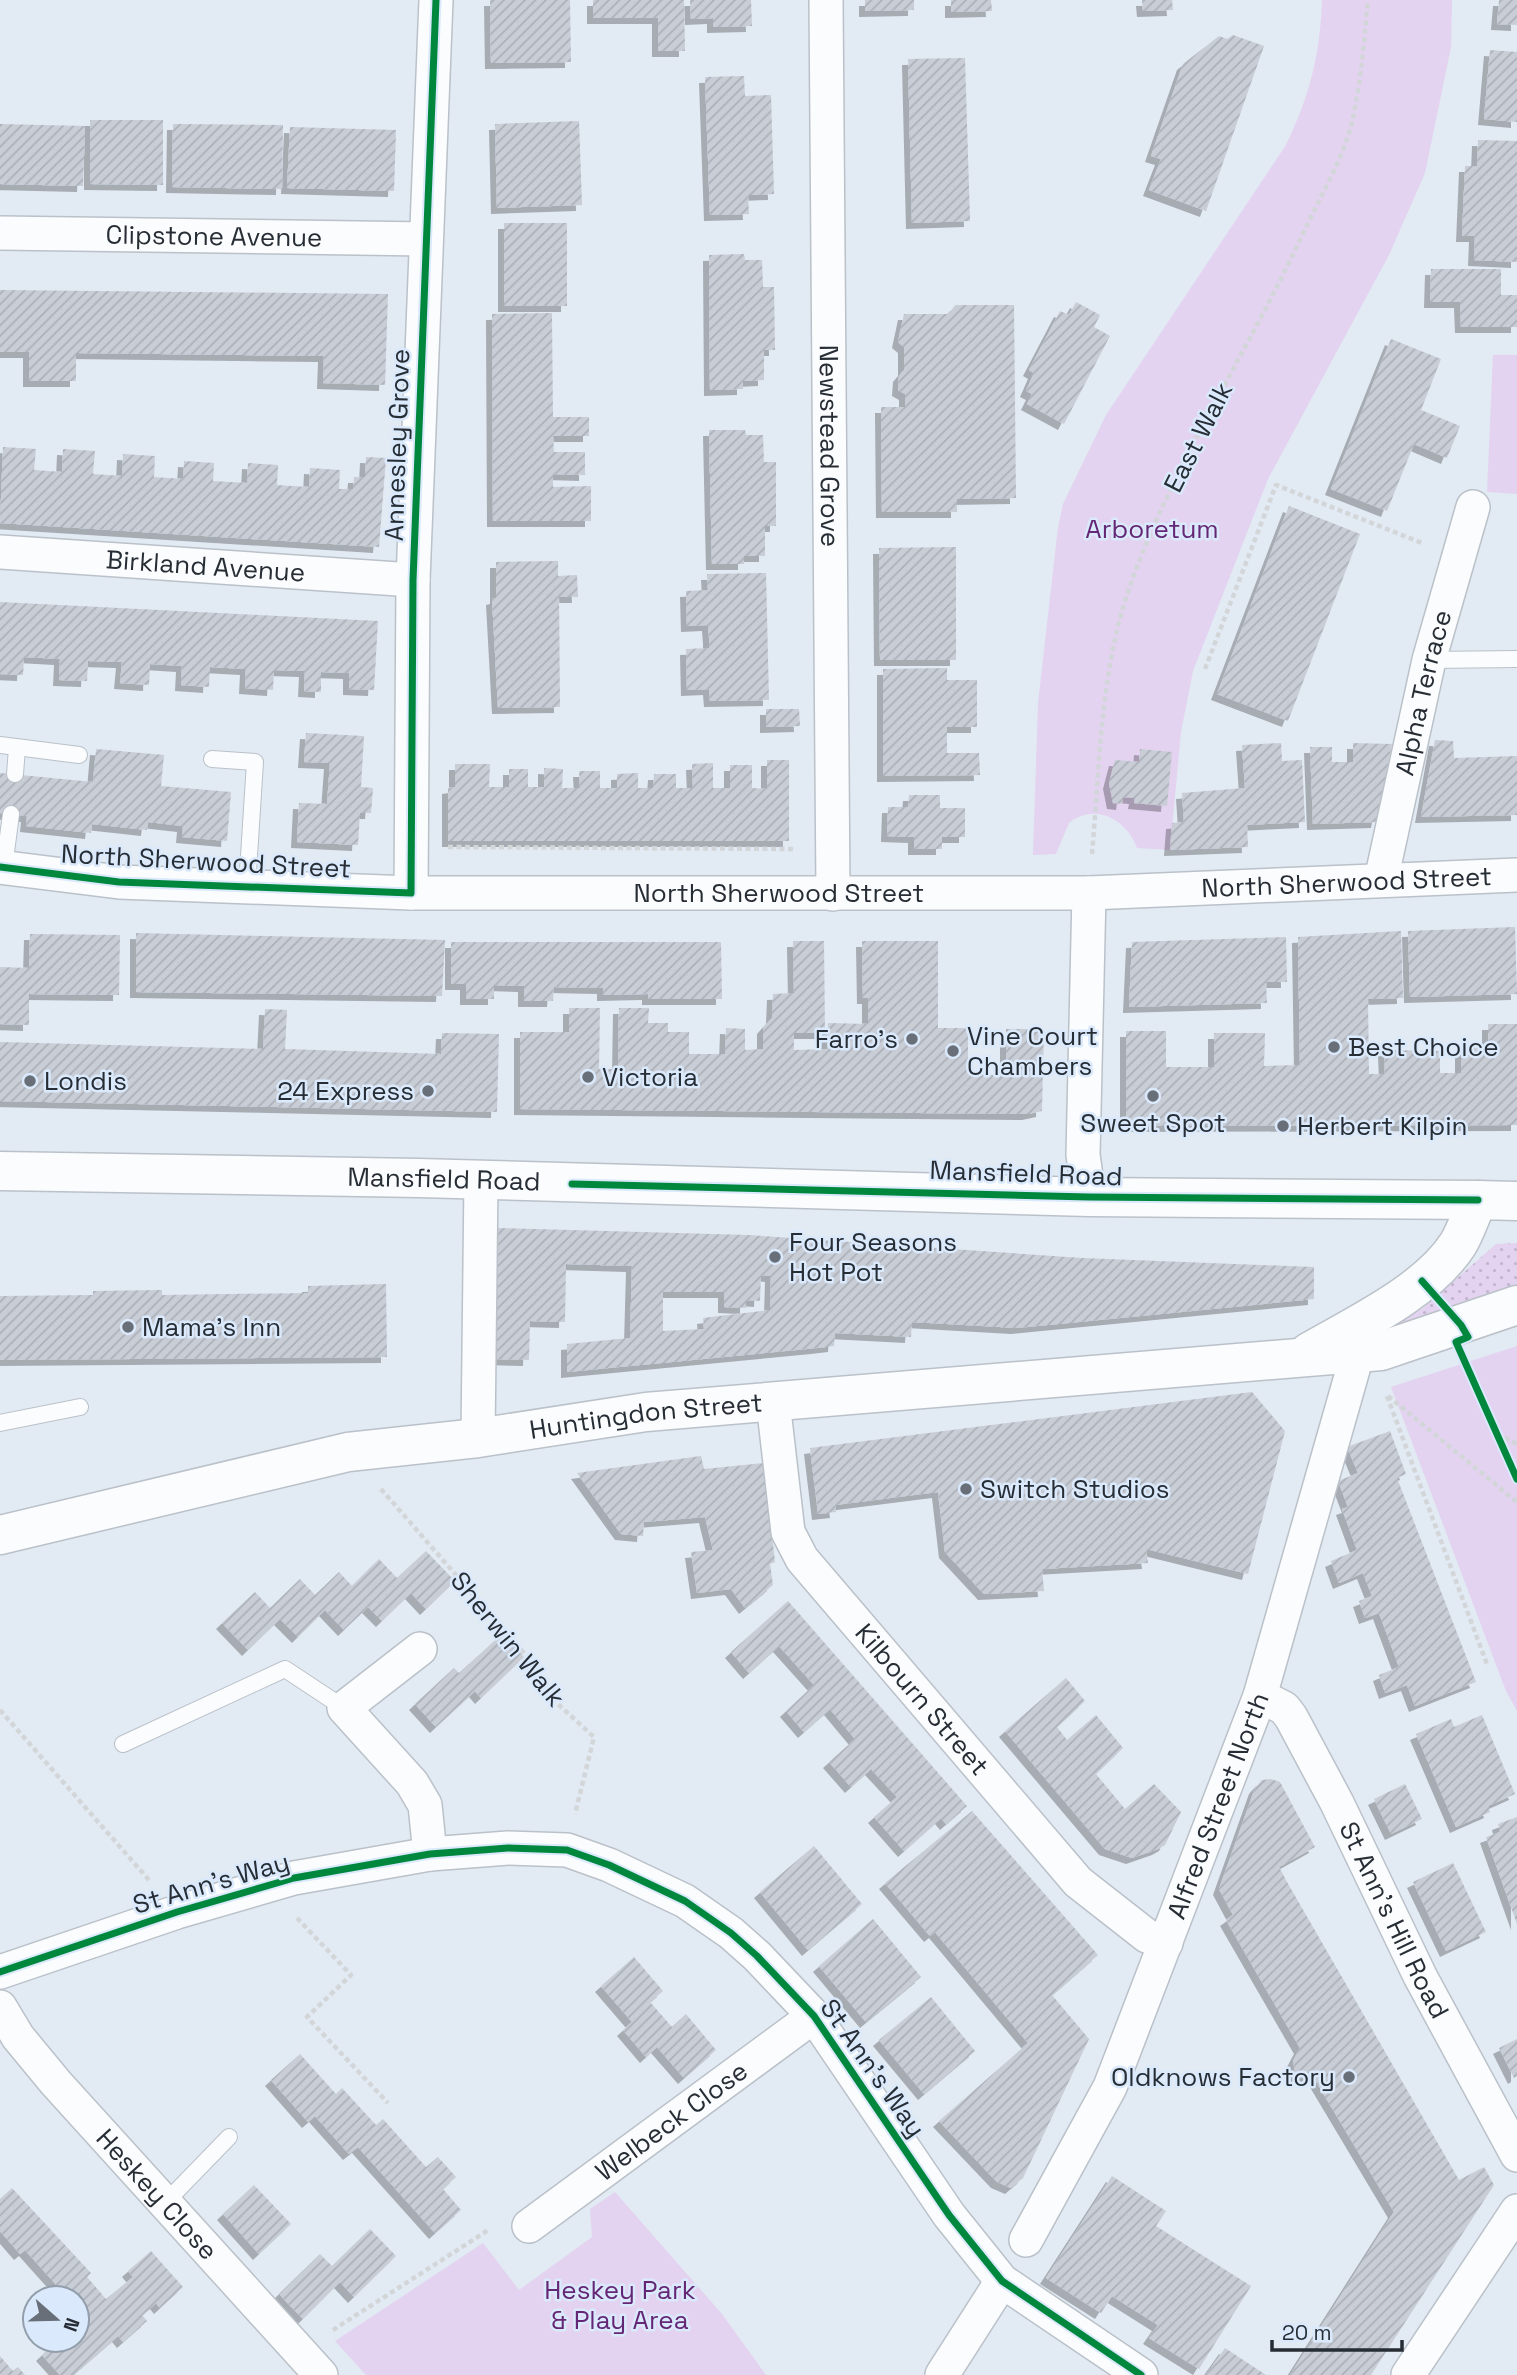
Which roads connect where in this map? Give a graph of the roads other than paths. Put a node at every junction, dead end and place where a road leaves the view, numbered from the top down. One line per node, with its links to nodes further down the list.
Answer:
1 (436, 0): 4 (street, Annesley Grove)
2 (826, 0): 22 (street, Newstead Grove)
3 (0, 233): 4 (street, Clipstone Avenue)
4 (426, 239): 7 (street, Annesley Grove)
5 (1473, 507): 9 (street, Alpha Terrace)
6 (0, 552): 7 (street, Birkland Avenue)
7 (413, 580): 20 (street, Annesley Grove)
8 (1517, 659): 9 (lane)
9 (1429, 660): 18 (street, Alpha Terrace)
10 (0, 745): 11 (lane)
11 (17, 748): 12 (lane); 14 (lane)
12 (79, 755)
13 (212, 759): 19 (lane)
14 (15, 774)
15 (11, 814): 16 (lane)
16 (2, 867): 19 (street, North Sherwood Street)
17 (1517, 875): 18 (street, North Sherwood Street)
18 (1381, 880): 21 (street, North Sherwood Street)
19 (247, 887): 20 (street, North Sherwood Street)
20 (411, 893): 22 (street, North Sherwood Street)
21 (1089, 893): 22 (street, North Sherwood Street); 25 (street)
22 (833, 894)
23 (0, 1171): 24 (main road, Mansfield Road)
24 (481, 1180): 25 (main road, Mansfield Road); 34 (street)
25 (1088, 1197): 26 (main road, Mansfield Road)
26 (1478, 1200): 27 (main road, Mansfield Road); 30 (main road, Huntingdon Street)
27 (1517, 1201)
28 (1517, 1305): 29 (main road, Huntingdon Street)
29 (1369, 1351): 30 (main road, Huntingdon Street); 37 (street, Alfred Street North)
30 (1301, 1356): 31 (main road, Huntingdon Street)
31 (774, 1402): 34 (main road, Huntingdon Street); 41 (street, Kilbourn Street)
32 (80, 1407): 33 (lane)
33 (0, 1423)
34 (478, 1438): 35 (main road, Huntingdon Street)
35 (0, 1535)
36 (420, 1649): 38 (street)
37 (1260, 1696): 41 (street, Alfred Street North); 46 (street, St Ann's Hill Road)
38 (344, 1708): 39 (lane); 40 (street)
39 (123, 1744)
40 (430, 1854): 42 (street, St Ann's Way); 44 (street, St Ann's Way)
41 (1166, 1943): 50 (street, Alfred Street North)
42 (0, 1972)
43 (0, 2007): 47 (street, Heskey Close)
44 (814, 2016): 49 (street, Welbeck Close); 51 (street, St Ann's Way)
45 (229, 2137): 47 (lane)
46 (1517, 2155)
47 (163, 2205): 52 (street, Heskey Close)
48 (1517, 2211): 55 (street)
49 (529, 2226)
50 (1026, 2240)
51 (1002, 2281): 53 (street); 54 (street, St Ann's Way)
52 (311, 2363)
53 (943, 2375)
54 (1141, 2375)
55 (1408, 2375)

